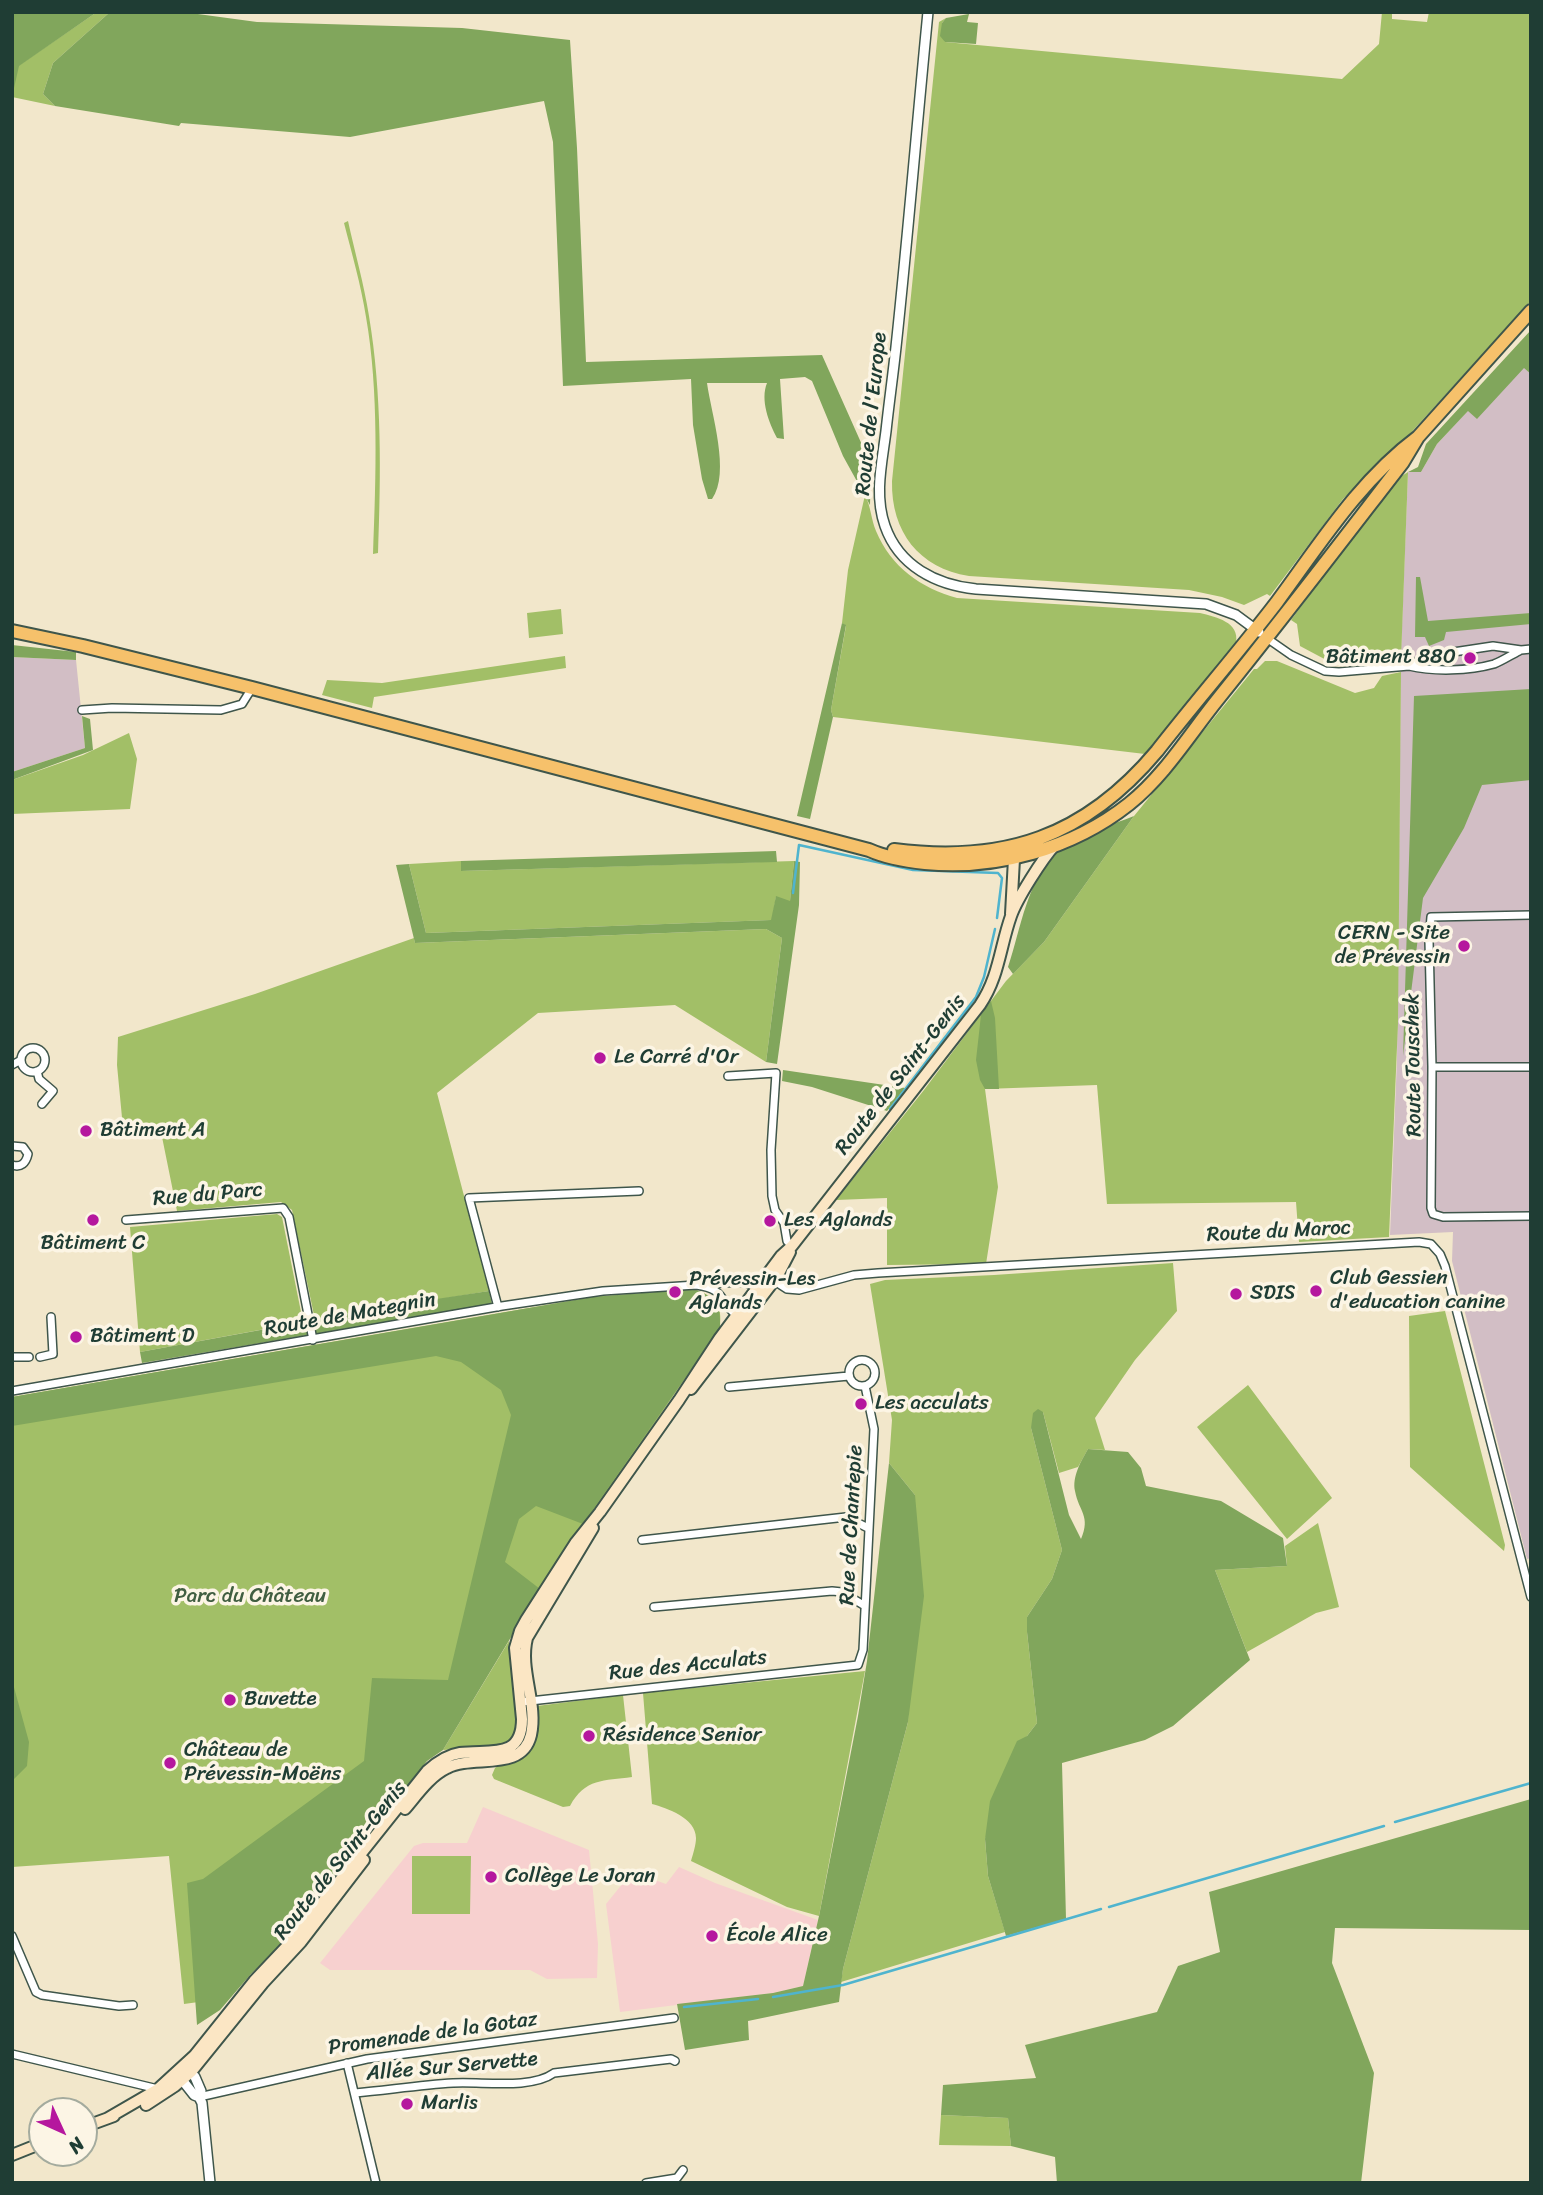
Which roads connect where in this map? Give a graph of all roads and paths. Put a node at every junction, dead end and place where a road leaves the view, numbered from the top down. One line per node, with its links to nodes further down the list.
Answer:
1 (928, 12): 4 (street, Route de l'Europe)
2 (1531, 311): 3 (main road)
3 (1418, 437): 4 (main road); 6 (main road)
4 (1255, 629): 6 (street, Route de l'Europe); 12 (main road)
5 (12, 631): 10 (main road)
6 (1268, 639): 9 (street); 13 (main road)
7 (1531, 649): 8 (street)
8 (1521, 650): 9 (street); 9 (street)
9 (1409, 666)
10 (252, 688): 11 (street); 14 (main road)
11 (82, 709)
12 (1022, 844): 14 (main road); 15 (main road); 16 (main road)
13 (1056, 844): 15 (main road); 17 (main road, Route de Saint-Genis)
14 (869, 850): 16 (main road)
15 (1032, 853): 16 (main road); 17 (main road)
16 (1014, 859): 18 (main road, Route de Saint-Genis)
17 (1034, 874): 18 (main road, Route de Saint-Genis)
18 (1011, 914): 33 (main road, Route de Saint-Genis)
19 (1531, 915): 22 (street, Route Touschek)
20 (21, 1060): 21 (street); 24 (street); 24 (street)
21 (12, 1065)
22 (1432, 1066): 23 (street); 30 (street, Route Touschek)
23 (1531, 1067)
24 (37, 1071): 26 (street)
25 (728, 1076): 32 (street)
26 (42, 1104)
27 (12, 1146): 28 (street)
28 (15, 1168)
29 (639, 1191): 38 (street)
30 (1531, 1216)
31 (126, 1220): 41 (street, Rue du Parc)
32 (784, 1223): 33 (street); 34 (street)
33 (806, 1228): 34 (main road, Route de Saint-Genis)
34 (792, 1246): 35 (main road, Route de Saint-Genis)
35 (770, 1278): 37 (main road, Route de Saint-Genis); 51 (street, Route du Maroc)
36 (696, 1285): 37 (street, Route de Mategnin); 38 (street, Route de Mategnin); 39 (street)
37 (760, 1292): 39 (main road, Route de Saint-Genis)
38 (498, 1307): 41 (street, Route de Mategnin)
39 (742, 1316): 55 (main road, Route de Saint-Genis)
40 (51, 1317): 44 (street)
41 (313, 1340): 48 (street, Route de Mategnin)
42 (12, 1357): 43 (street)
43 (29, 1357)
44 (40, 1357)
45 (849, 1376): 46 (street); 46 (street); 47 (street)
46 (865, 1386): 49 (street, Rue de Chantepie)
47 (729, 1387)
48 (12, 1391)
49 (868, 1528): 50 (street); 52 (street, Rue de Chantepie)
50 (642, 1540)
51 (1531, 1597)
52 (865, 1606): 53 (street); 54 (street, Rue de Chantepie)
53 (654, 1607)
54 (858, 1665): 55 (street, Rue des Acculats)
55 (525, 1701): 62 (main road, Route de Saint-Genis)
56 (12, 1936): 57 (street)
57 (133, 2005)
58 (674, 2018): 61 (street, Promenade de la Gotaz)
59 (12, 2054): 63 (street)
60 (675, 2062): 64 (street, Allée Sur Servette)
61 (347, 2063): 64 (street); 65 (street, Promenade de la Gotaz)
62 (183, 2073): 63 (main road, Route de Saint-Genis); 65 (street); 66 (main road, Route de Saint-Genis)
63 (158, 2089): 66 (main road, Route de Saint-Genis)
64 (355, 2093): 70 (street)
65 (199, 2097): 69 (street)
66 (108, 2118): 67 (main road, Route de Saint-Genis)
67 (98, 2122)
68 (683, 2169): 71 (street)
69 (210, 2183)
70 (376, 2183)
71 (646, 2183)

